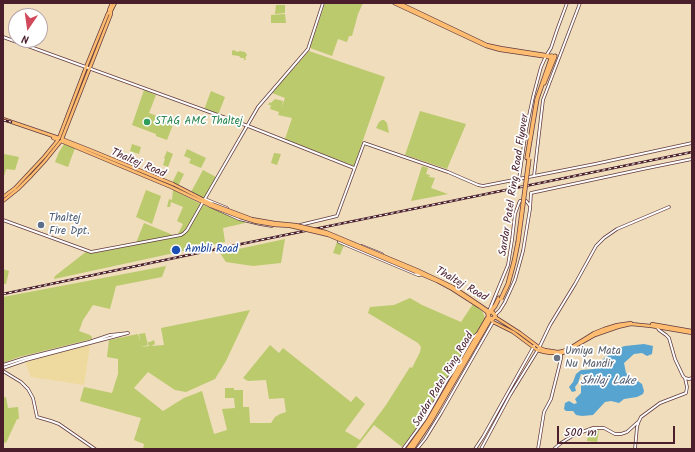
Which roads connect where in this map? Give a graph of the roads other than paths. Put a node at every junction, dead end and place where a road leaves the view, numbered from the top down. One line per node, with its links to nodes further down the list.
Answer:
1 (113, 3): 10 (main road)
2 (323, 3): 12 (street)
3 (394, 3): 8 (main road)
4 (399, 3): 8 (main road)
5 (567, 3): 8 (street)
6 (580, 3): 17 (street)
7 (3, 37): 10 (street)
8 (546, 55): 9 (main road); 18 (street)
9 (553, 57): 30 (highway, Sardar Patel Ring Road Flyover, bridge)
10 (87, 68): 12 (street); 13 (main road)
11 (3, 120): 13 (main road, Thaltej Road)
12 (248, 126): 16 (street); 21 (street)
13 (60, 140): 19 (main road); 20 (main road); 21 (main road, Thaltej Road)
14 (692, 143): 17 (street)
15 (692, 159): 22 (street, Sardar Patel Ring Road)
16 (355, 168): 18 (street); 25 (street)
17 (534, 176): 18 (street)
18 (519, 179)
19 (3, 197)
20 (3, 201)
21 (206, 202): 24 (street); 25 (street); 25 (street); 28 (main road, Thaltej Road, bridge)
22 (530, 207): 30 (street, Sardar Patel Ring Road); 30 (street, Sardar Patel Ring Road)
23 (669, 207): 35 (street)
24 (3, 220)
25 (296, 225)
26 (352, 242): 27 (street); 27 (street); 28 (street)
27 (351, 247): 28 (street)
28 (422, 274): 29 (main road); 30 (main road, Thaltej Road)
29 (484, 310): 30 (main road); 30 (main road)
30 (491, 316): 33 (highway, Sardar Patel Ring Road); 34 (main road); 34 (main road); 45 (highway, Sardar Patel Ring Road); 46 (street, Sardar Patel Ring Road)
31 (656, 326): 32 (main road); 37 (main road); 39 (street)
32 (692, 332)
33 (478, 334): 43 (street, Sardar Patel Ring Road); 44 (highway, Sardar Patel Ring Road)
34 (534, 346): 35 (main road); 47 (street)
35 (538, 349): 37 (main road); 48 (street)
36 (58, 351): 36 (street); 38 (street)
37 (561, 352): 49 (street)
38 (3, 368): 42 (street)
39 (685, 378): 40 (street); 41 (street)
40 (692, 378)
41 (638, 421): 50 (street); 51 (street)
42 (96, 449)
43 (403, 449)
44 (408, 449)
45 (412, 449)
46 (417, 449)
47 (475, 449)
48 (481, 449)
49 (538, 449)
50 (554, 449)
51 (635, 449)

